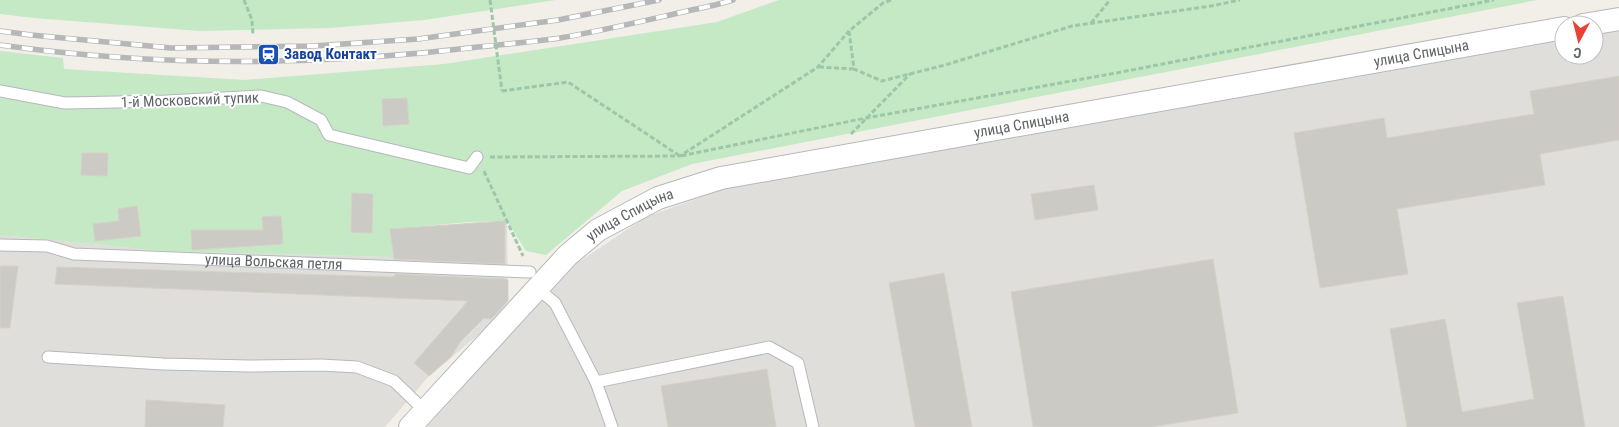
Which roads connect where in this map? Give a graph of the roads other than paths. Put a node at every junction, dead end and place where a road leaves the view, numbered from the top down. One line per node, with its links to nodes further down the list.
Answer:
1 (1619, 19): 2 (street)
2 (1604, 22)
3 (1554, 30): 7 (street, улица Спицына)
4 (0, 91): 5 (lane, 1-й Московский тупик)
5 (477, 157)
6 (0, 245): 7 (lane, улица Вольская петля)
7 (534, 280): 9 (lane); 10 (street, улица Спицына)
8 (48, 357): 10 (lane)
9 (596, 382): 11 (lane); 12 (lane)
10 (417, 419)
11 (612, 427)
12 (813, 427)

